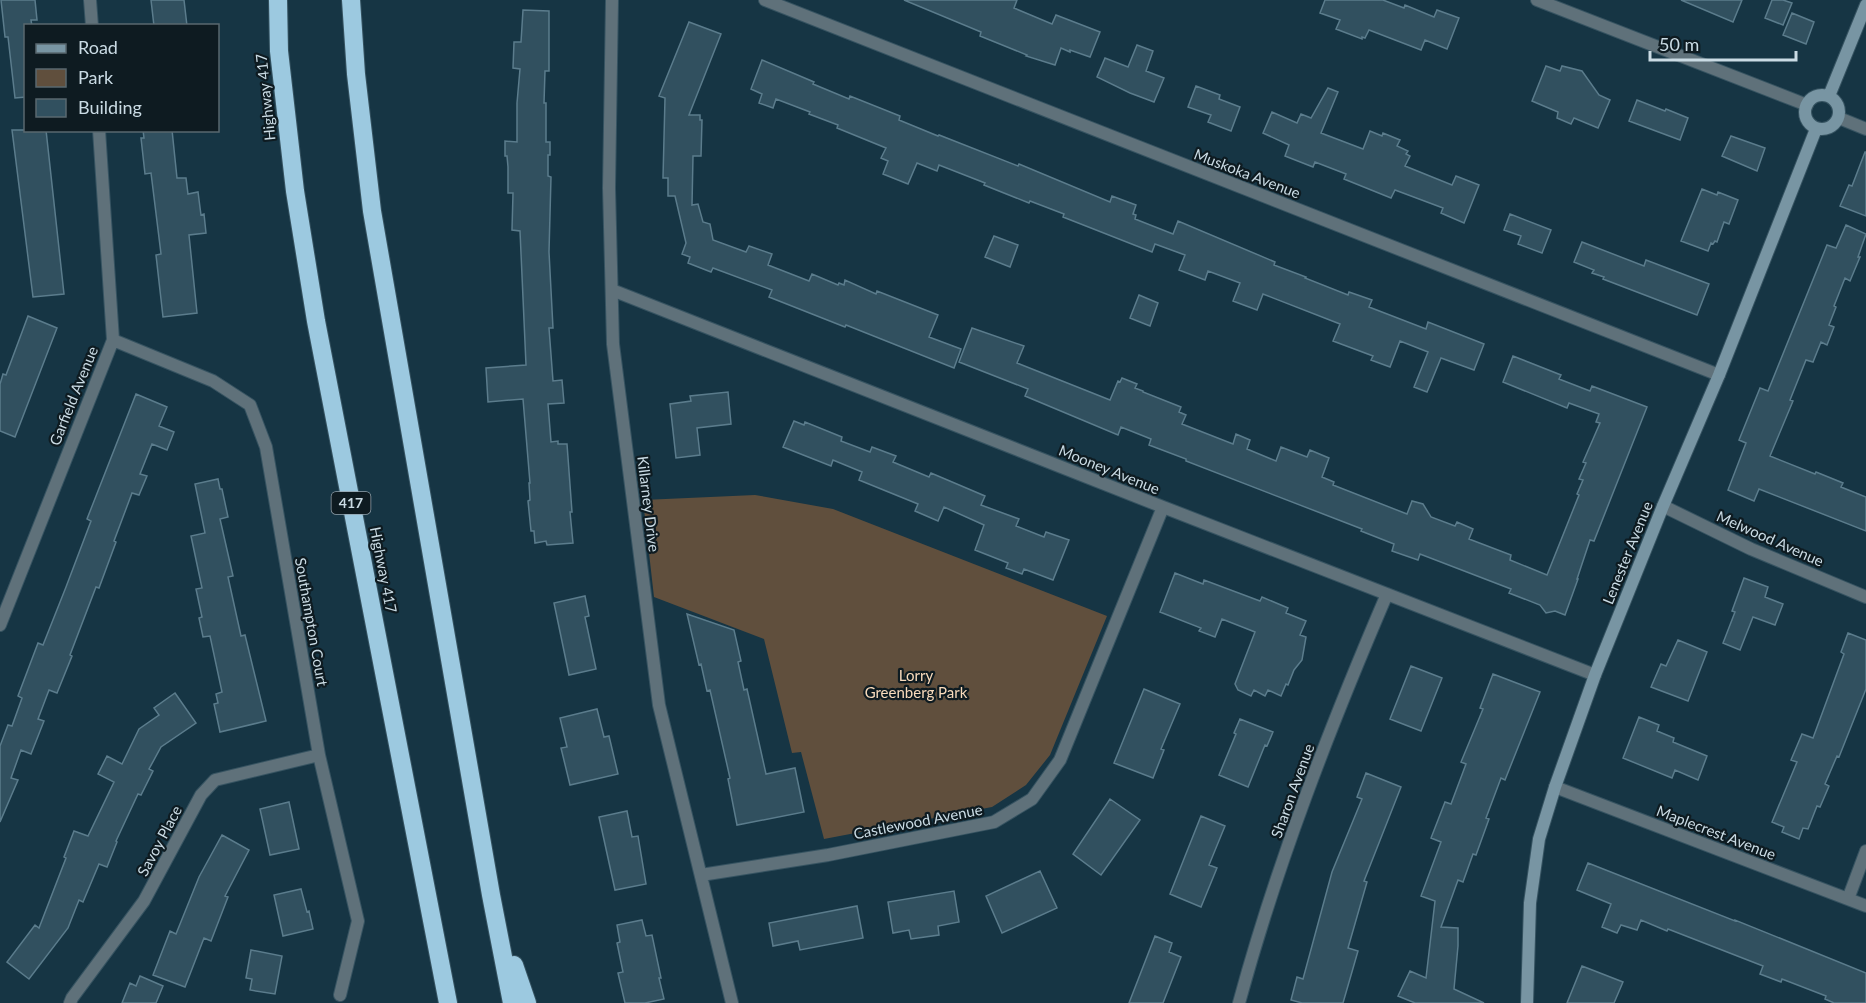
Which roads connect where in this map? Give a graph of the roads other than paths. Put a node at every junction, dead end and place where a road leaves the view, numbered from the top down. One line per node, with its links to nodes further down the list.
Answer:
1 (90, 0): 8 (street)
2 (278, 0): 33 (highway, Highway 417 / 417)
3 (351, 0): 28 (highway)
4 (612, 0): 15 (street, Killarney Drive)
5 (765, 0): 17 (street, Muskoka Avenue)
6 (1537, 0): 10 (street)
7 (1866, 5): 9 (street)
8 (92, 24)
9 (1829, 96): 10 (street); 11 (street)
10 (1806, 105): 12 (street)
11 (1839, 118): 12 (street); 13 (street)
12 (1816, 129): 17 (street, Lenester Avenue)
13 (1866, 129)
14 (99, 132): 16 (street, Garfield Avenue)
15 (612, 290): 19 (street, Mooney Avenue); 27 (street, Killarney Drive)
16 (113, 340): 22 (street, Garfield Avenue); 24 (street, Southampton Court)
17 (1719, 375): 18 (street, Lenester Avenue)
18 (1663, 506): 21 (street, Melwood Avenue); 23 (street, Lenester Avenue)
19 (1163, 507): 20 (street, Mooney Avenue); 27 (street, Castlewood Avenue)
20 (1387, 594): 23 (street, Mooney Avenue); 37 (street, Sharon Avenue)
21 (1866, 597)
22 (0, 625)
23 (1595, 675): 25 (street, Lenester Avenue)
24 (319, 755): 31 (street, Southampton Court); 32 (street, Savoy Place)
25 (1555, 787): 29 (street, Maplecrest Avenue); 38 (street, Lenester Avenue)
26 (1866, 851): 29 (street)
27 (701, 875): 36 (street, Killarney Drive)
28 (491, 895): 34 (highway); 35 (highway)
29 (1848, 899): 30 (street, Maplecrest Avenue)
30 (1866, 906)
31 (340, 995)
32 (70, 1003)
33 (448, 1003)
34 (512, 1003)
35 (527, 1003)
36 (732, 1003)
37 (1239, 1003)
38 (1527, 1003)

